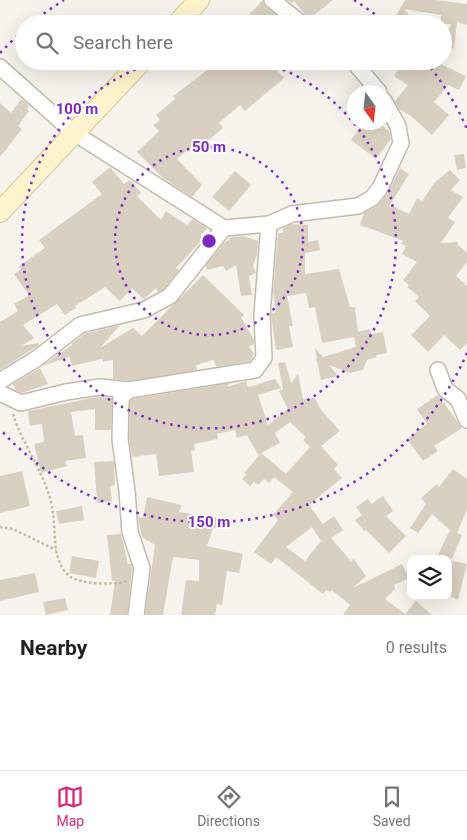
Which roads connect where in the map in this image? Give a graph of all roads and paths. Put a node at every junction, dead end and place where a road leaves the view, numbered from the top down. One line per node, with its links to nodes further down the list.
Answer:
1 (199, 0): 3 (main road)
2 (272, 0): 4 (street)
3 (185, 15)
4 (291, 15)
5 (0, 67): 10 (street)
6 (134, 70): 10 (main road)
7 (361, 70): 8 (street)
8 (373, 85)
9 (392, 115): 12 (street)
10 (74, 133): 11 (main road); 13 (street)
11 (0, 212)
12 (269, 224): 13 (street); 16 (street)
13 (224, 228): 15 (street)
14 (438, 370): 18 (street)
15 (0, 381)
16 (129, 390): 17 (street); 21 (street)
17 (4, 396): 20 (path)
18 (467, 420)
19 (0, 527): 20 (path)
20 (56, 550): 21 (path)
21 (142, 568): 22 (street)
22 (136, 615)

